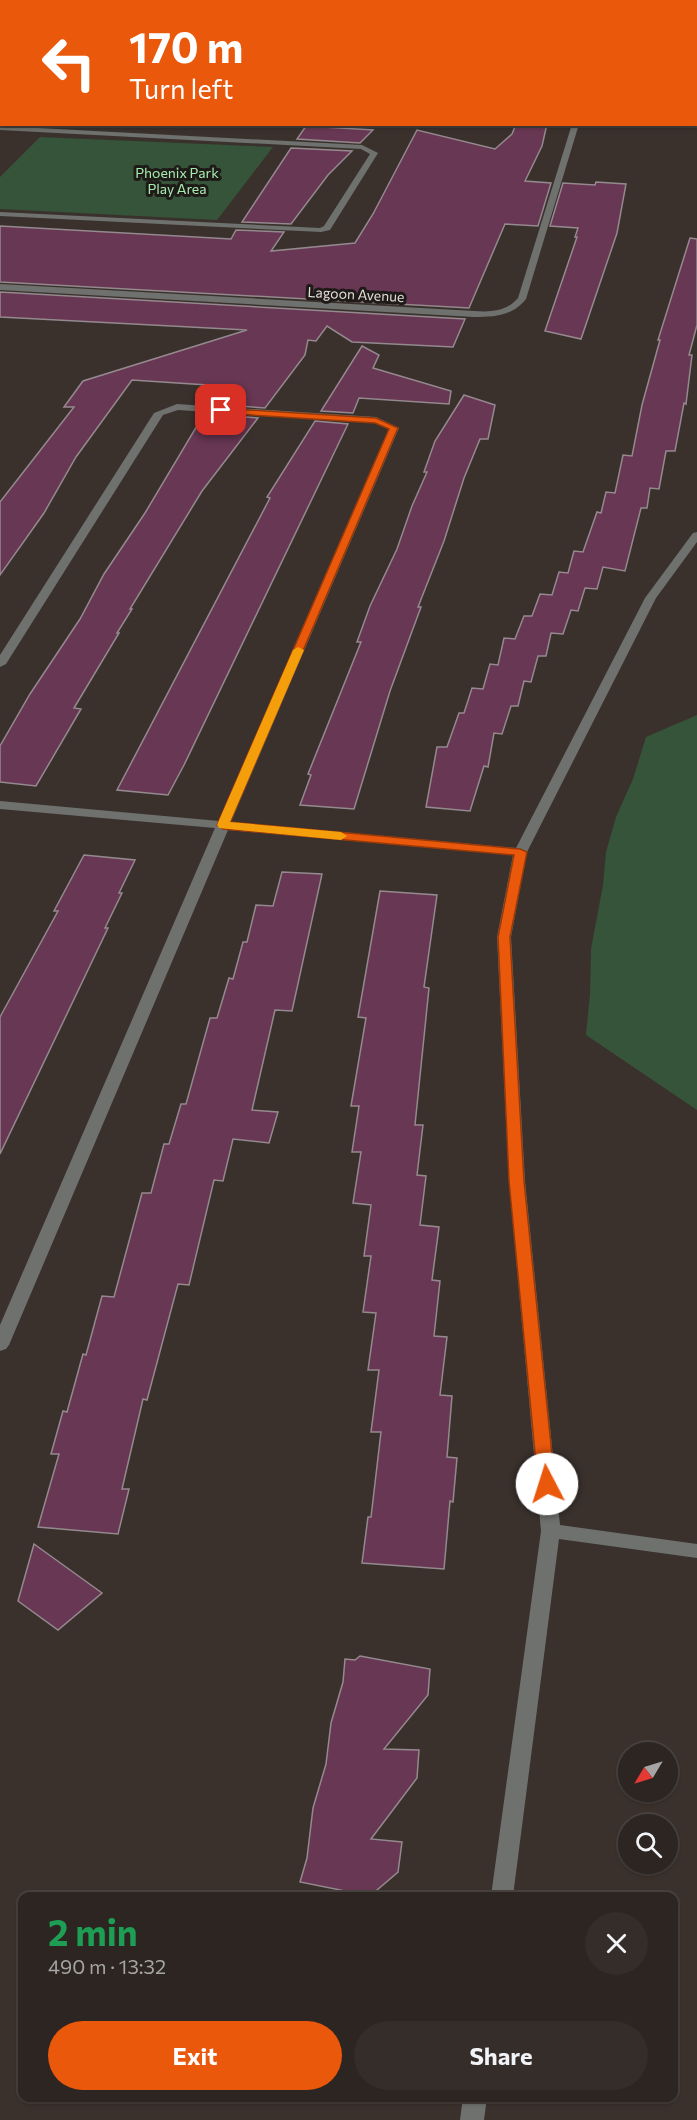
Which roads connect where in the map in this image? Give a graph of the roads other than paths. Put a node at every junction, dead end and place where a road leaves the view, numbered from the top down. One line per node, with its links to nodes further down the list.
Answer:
1 (575, 126): 4 (street, Lagoon Avenue)
2 (0, 128): 3 (street)
3 (0, 214)
4 (0, 287)
5 (697, 535): 9 (street)
6 (0, 664): 8 (street)
7 (0, 805): 8 (street)
8 (223, 825): 9 (street); 10 (street)
9 (520, 852): 11 (street)
10 (0, 1345)
11 (551, 1531): 12 (street); 13 (street)
12 (697, 1551)
13 (503, 1892)
14 (474, 2102): 15 (street)
15 (472, 2120)

